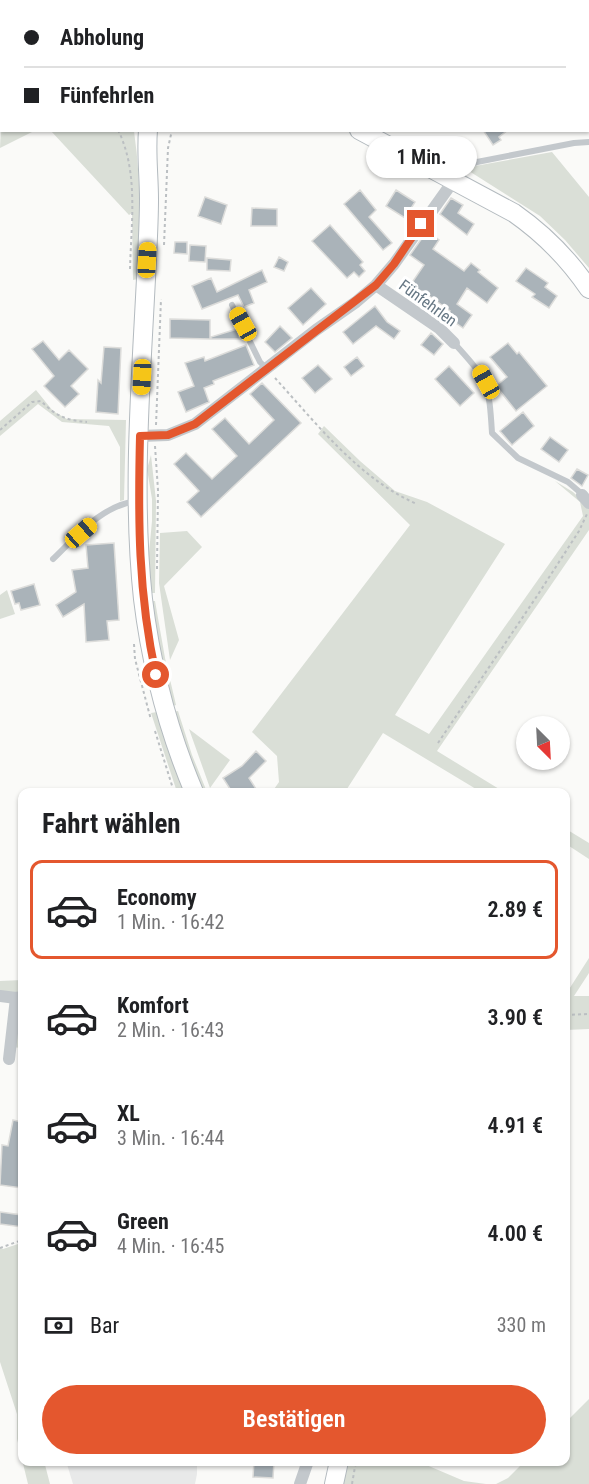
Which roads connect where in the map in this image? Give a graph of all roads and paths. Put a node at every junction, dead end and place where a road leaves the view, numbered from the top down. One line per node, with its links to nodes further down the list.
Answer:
1 (172, 132): 6 (path)
2 (363, 132): 5 (main road)
3 (145, 136): 15 (main road)
4 (589, 142): 5 (lane)
5 (454, 180): 7 (street, Fünfehrlen); 9 (main road)
6 (164, 244)
7 (376, 285): 11 (street, Fünfehrlen); 12 (street, Fünfehrlen)
8 (161, 289): 15 (path)
9 (589, 289)
10 (232, 305): 12 (lane)
11 (454, 343): 16 (lane, Fünfehrlen)
12 (266, 368): 15 (street, Fünfehrlen); 18 (path)
13 (87, 422): 14 (path)
14 (0, 430)
15 (148, 436): 17 (main road); 20 (path)
16 (586, 500): 21 (path)
17 (138, 501): 19 (lane); 22 (main road)
18 (417, 504)
19 (53, 559)
20 (156, 577)
21 (438, 743)
22 (193, 788)
23 (0, 996): 24 (street)
24 (18, 998)
25 (18, 1004): 28 (street)
26 (589, 1014): 27 (path)
27 (570, 1015)
28 (9, 1059)
29 (18, 1241): 30 (path)
30 (0, 1248)
31 (306, 1466): 34 (street)
32 (338, 1466): 35 (main road)
33 (356, 1466): 36 (path)
34 (300, 1484)
35 (334, 1484)
36 (352, 1484)

